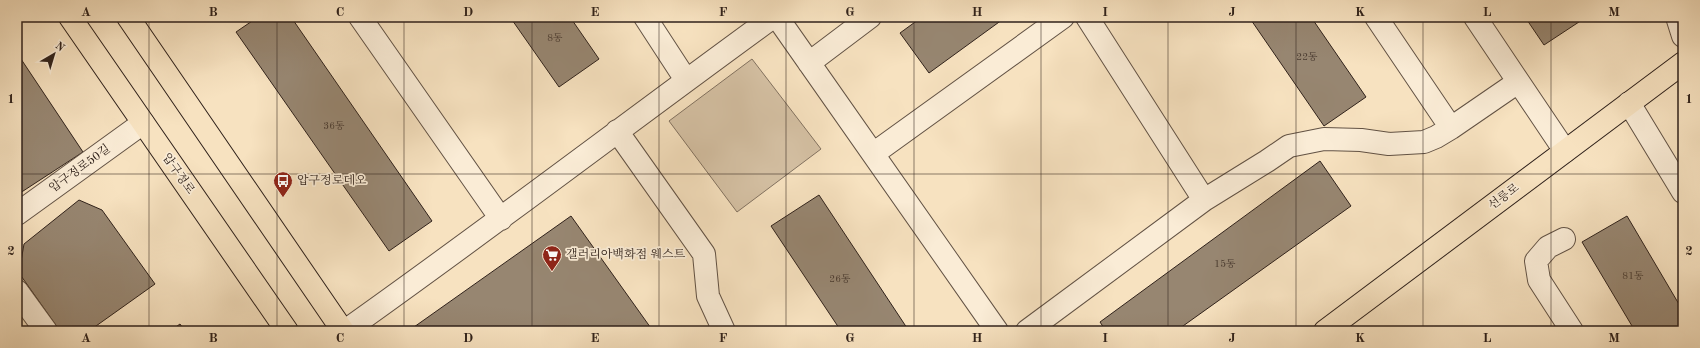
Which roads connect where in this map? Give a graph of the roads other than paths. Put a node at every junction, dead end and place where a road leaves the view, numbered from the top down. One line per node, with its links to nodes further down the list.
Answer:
1 (70, 17): 19 (main road, 압구정로)
2 (128, 17): 32 (main road)
3 (360, 17): 27 (street)
4 (644, 17): 16 (street)
5 (773, 17): 16 (street)
6 (777, 17): 14 (street)
7 (870, 17): 14 (street)
8 (1063, 17): 23 (street)
9 (1087, 17): 25 (street)
10 (1376, 17): 20 (street)
11 (1475, 17): 17 (street)
12 (1677, 17): 13 (street)
13 (1683, 36)
14 (809, 63): 23 (street)
15 (1683, 63): 18 (main road, 선릉로)
16 (686, 80): 21 (street)
17 (1518, 82): 20 (street); 22 (street)
18 (1629, 103): 22 (main road, 선릉로); 24 (street)
19 (143, 124): 26 (street, 압구정로50길); 31 (main road, 압구정로)
20 (1451, 128): 25 (street)
21 (617, 131): 27 (street); 33 (street)
22 (1565, 151): 36 (main road, 선릉로)
23 (873, 154): 34 (street)
24 (1683, 192)
25 (1204, 200): 35 (street)
26 (17, 214)
27 (501, 219): 32 (street)
28 (1564, 239): 37 (street)
29 (17, 291): 30 (street)
30 (46, 331)
31 (287, 331)
32 (344, 331)
33 (724, 331)
34 (997, 331)
35 (1027, 331)
36 (1325, 331)
37 (1572, 331)

